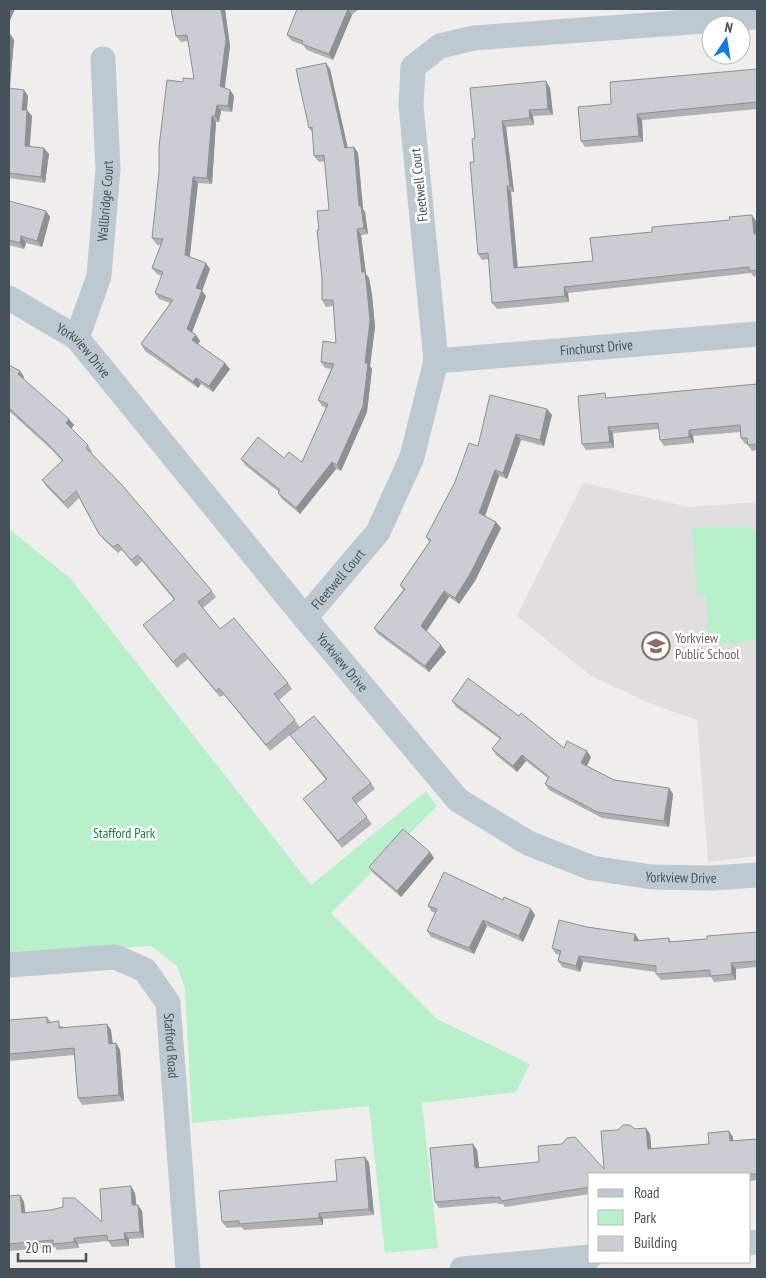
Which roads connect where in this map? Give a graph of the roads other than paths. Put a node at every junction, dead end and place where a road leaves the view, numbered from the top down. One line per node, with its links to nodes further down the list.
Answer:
1 (757, 17): 6 (street, Fleetwell Court)
2 (103, 59): 5 (street, Wallbridge Court)
3 (9, 298): 5 (street, Yorkview Drive)
4 (757, 334): 6 (street, Finchurst Drive)
5 (77, 338): 7 (street, Yorkview Drive)
6 (436, 361): 7 (street, Fleetwell Court)
7 (304, 618): 8 (street, Yorkview Drive)
8 (757, 875)
9 (9, 965): 11 (street, Stafford Road)
10 (588, 1258): 12 (street)
11 (188, 1269)
12 (462, 1269)

